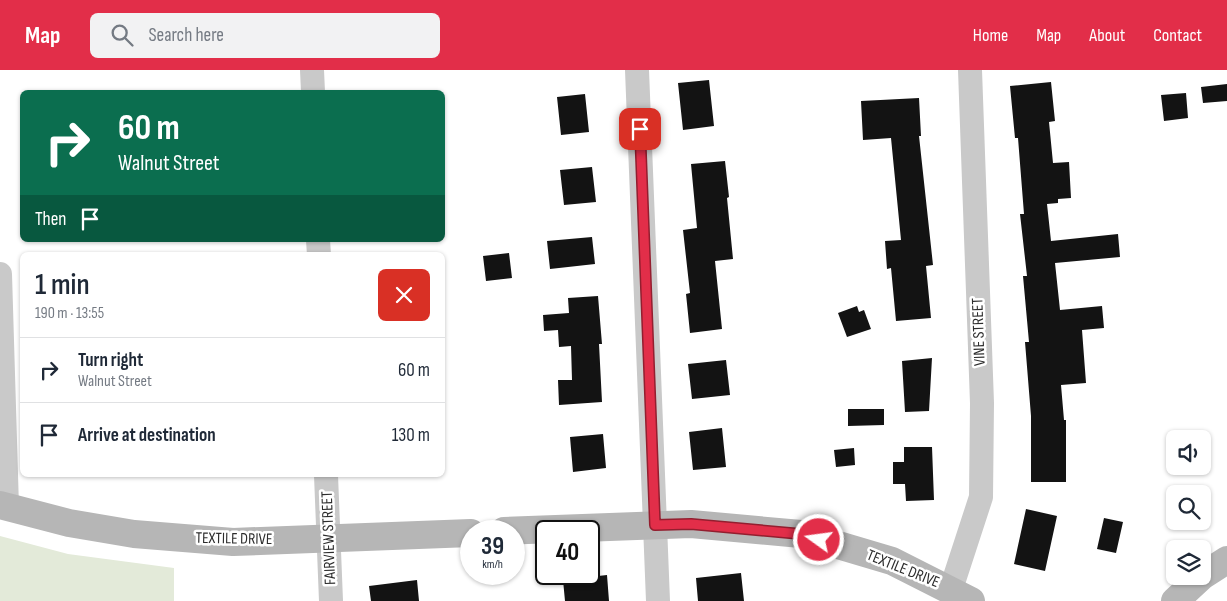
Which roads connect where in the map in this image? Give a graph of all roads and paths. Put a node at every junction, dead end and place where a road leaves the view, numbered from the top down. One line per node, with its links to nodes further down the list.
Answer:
1 (312, 70): 4 (street)
2 (638, 70): 8 (street)
3 (970, 70): 15 (street, VINE STREET)
4 (313, 90)
5 (0, 274): 7 (street)
6 (326, 477): 11 (street, FAIRVIEW STREET)
7 (4, 506): 11 (street, TEXTILE DRIVE)
8 (655, 525): 9 (street, TEXTILE DRIVE); 15 (street, TEXTILE DRIVE); 17 (street)
9 (525, 530)
10 (460, 532): 11 (street, TEXTILE DRIVE)
11 (328, 538): 16 (street, FAIRVIEW STREET)
12 (1227, 560): 13 (street)
13 (1211, 570)
14 (1192, 585): 18 (street)
15 (961, 595)
16 (331, 601)
17 (658, 601)
18 (1175, 601)

